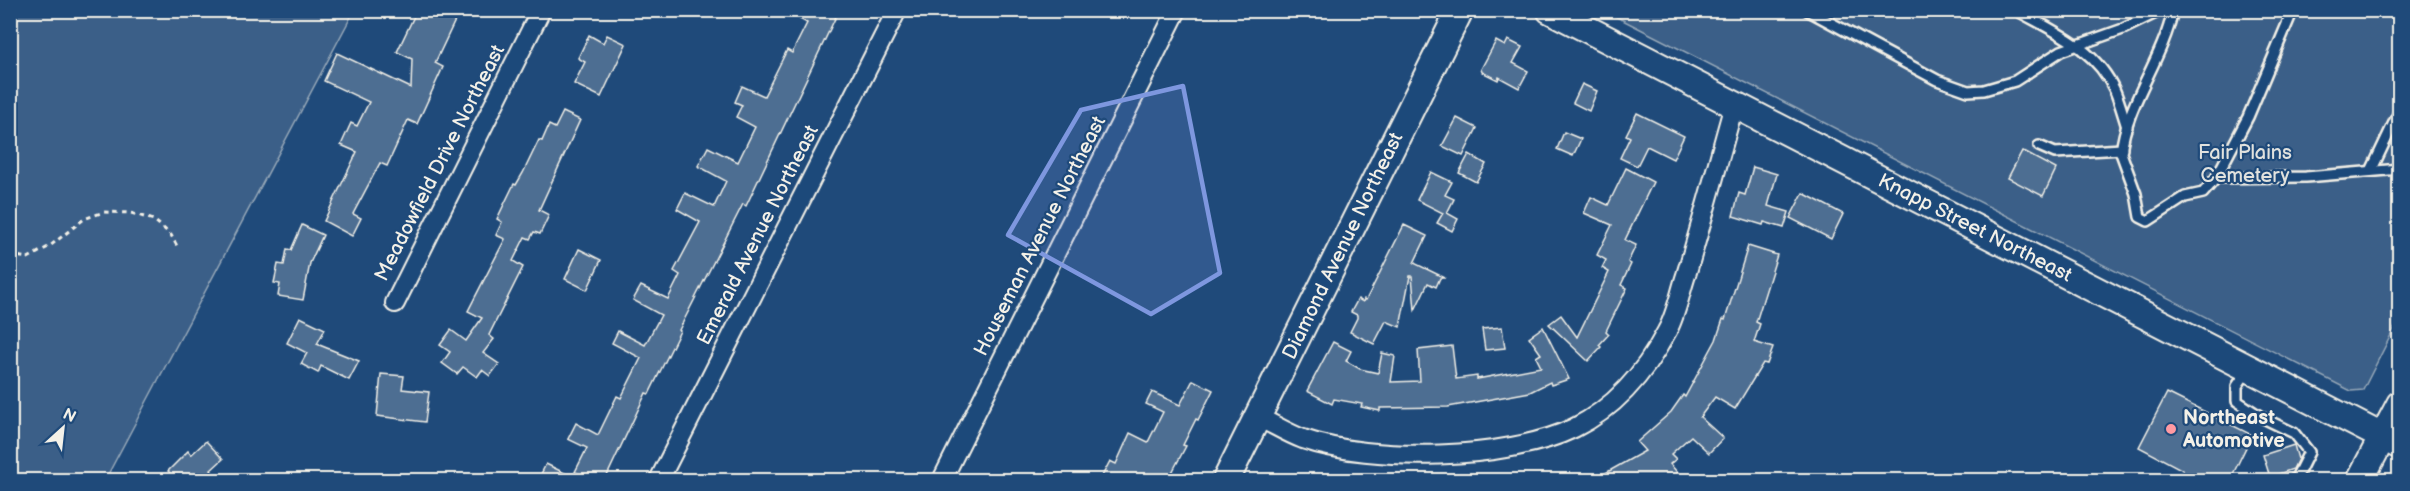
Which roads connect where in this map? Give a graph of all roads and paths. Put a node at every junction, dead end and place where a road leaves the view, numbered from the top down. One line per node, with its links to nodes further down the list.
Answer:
1 (541, 10): 22 (street, Meadowfield Drive Northeast)
2 (897, 10): 27 (street, Emerald Avenue Northeast)
3 (1177, 10): 28 (street, Houseman Avenue Northeast)
4 (1460, 10): 25 (main road, Diamond Avenue Northeast)
5 (1550, 10): 12 (main road, Knapp Street Northeast)
6 (1807, 10): 11 (lane)
7 (2016, 10): 11 (lane)
8 (2162, 10): 11 (lane)
9 (2172, 10): 14 (lane)
10 (2293, 10): 19 (lane)
11 (2077, 44): 14 (lane)
12 (1734, 105): 23 (main road, Knapp Street Northeast); 25 (street)
13 (2400, 110): 18 (lane)
14 (2127, 127): 16 (lane)
15 (2039, 146): 16 (lane)
16 (2122, 149): 19 (lane)
17 (2400, 169): 18 (lane)
18 (2371, 171): 19 (lane)
19 (2217, 178)
20 (177, 246): 21 (path)
21 (10, 255)
22 (395, 303)
23 (2249, 368): 26 (main road, Knapp Street Northeast); 30 (lane)
24 (2400, 404): 26 (main road)
25 (1258, 417): 29 (main road, Diamond Avenue Northeast)
26 (2391, 442): 31 (main road)
27 (659, 480)
28 (942, 480)
29 (1226, 480)
30 (2295, 480)
31 (2360, 480)

